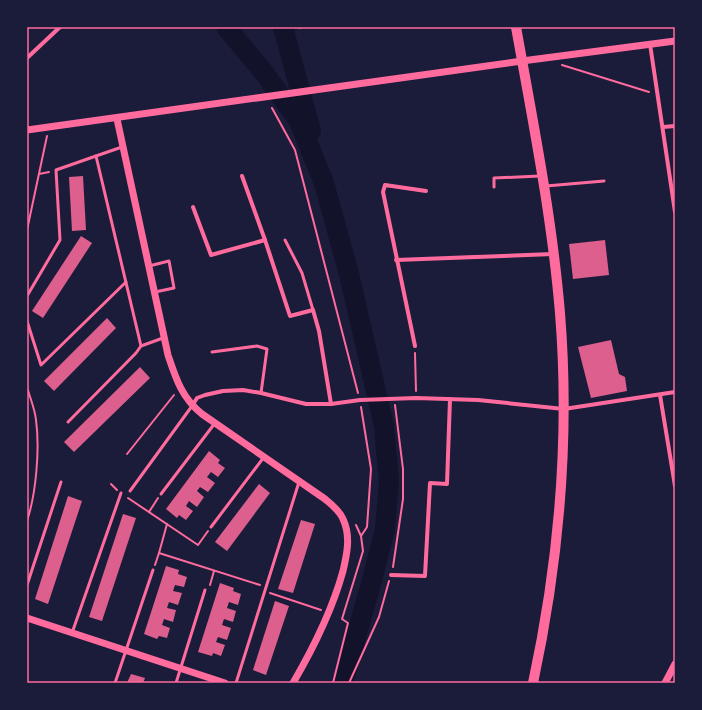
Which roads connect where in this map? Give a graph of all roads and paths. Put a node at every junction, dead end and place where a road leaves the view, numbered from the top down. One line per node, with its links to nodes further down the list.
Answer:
1 (60, 27): 5 (street)
2 (516, 27): 7 (main road)
3 (675, 41): 4 (street)
4 (650, 44): 6 (street); 8 (street)
5 (27, 58)
6 (541, 58): 7 (street); 8 (path)
7 (522, 61): 10 (street); 20 (main road)
8 (658, 95): 13 (street)
9 (272, 108): 49 (path)
10 (117, 118): 12 (street); 15 (street)
11 (675, 126): 13 (street)
12 (49, 127): 14 (street); 18 (path)
13 (663, 127): 25 (street)
14 (27, 130)
15 (122, 147): 16 (lane); 31 (street)
16 (96, 156): 17 (lane); 32 (lane)
17 (56, 170): 18 (path); 34 (lane)
18 (39, 174): 26 (path)
19 (242, 176): 27 (street)
20 (543, 181): 21 (lane); 22 (lane); 29 (main road)
21 (604, 181)
22 (494, 187)
23 (426, 191): 30 (street)
24 (193, 207): 27 (street)
25 (675, 212)
26 (27, 230)
27 (265, 240): 35 (street)
28 (285, 240): 35 (lane)
29 (554, 254): 30 (street); 52 (main road)
30 (396, 260): 39 (street)
31 (149, 266): 33 (street); 33 (lane)
32 (126, 282): 36 (lane); 38 (lane)
33 (155, 292): 37 (street)
34 (27, 296)
35 (313, 310): 50 (street)
36 (27, 322)
37 (165, 337): 38 (lane); 42 (street)
38 (141, 346): 53 (lane)
39 (415, 346): 47 (path)
40 (212, 352): 44 (lane)
41 (27, 387): 65 (path)
42 (180, 388): 51 (street); 55 (path)
43 (675, 392): 45 (street)
44 (261, 393): 50 (street); 51 (street)
45 (660, 395): 52 (street); 60 (street)
46 (394, 398): 47 (street); 49 (street); 73 (path)
47 (416, 398): 48 (street)
48 (450, 399): 52 (street); 73 (street)
49 (360, 400): 50 (street)
50 (331, 404)
51 (192, 406): 54 (street); 61 (lane)
52 (564, 409): 89 (main road)
53 (68, 422)
54 (215, 423): 56 (street); 63 (lane)
55 (127, 454)
56 (264, 457): 58 (street); 69 (lane)
57 (61, 482): 74 (lane)
58 (300, 482): 75 (lane); 87 (street)
59 (111, 484): 62 (path)
60 (675, 486)
61 (130, 492)
62 (121, 493): 66 (path); 79 (lane)
63 (161, 494): 66 (path)
64 (27, 496): 65 (path)
65 (32, 496): 67 (path)
66 (149, 512): 68 (path)
67 (27, 521)
68 (167, 524): 69 (path); 70 (path)
69 (211, 527)
70 (159, 553): 71 (path); 72 (path)
71 (153, 570): 80 (lane)
72 (214, 571): 75 (path); 76 (path)
73 (391, 575): 88 (path)
74 (27, 585)
75 (266, 589): 77 (path); 86 (lane)
76 (205, 590): 82 (lane)
77 (322, 610)
78 (27, 618): 79 (street)
79 (72, 633): 80 (street)
80 (126, 651): 82 (street); 83 (lane)
81 (675, 664): 90 (street)
82 (180, 668): 84 (lane); 85 (street)
83 (115, 683)
84 (176, 683)
85 (225, 683)
86 (236, 683)
87 (293, 683)
88 (349, 683)
89 (533, 683)
90 (665, 683)

